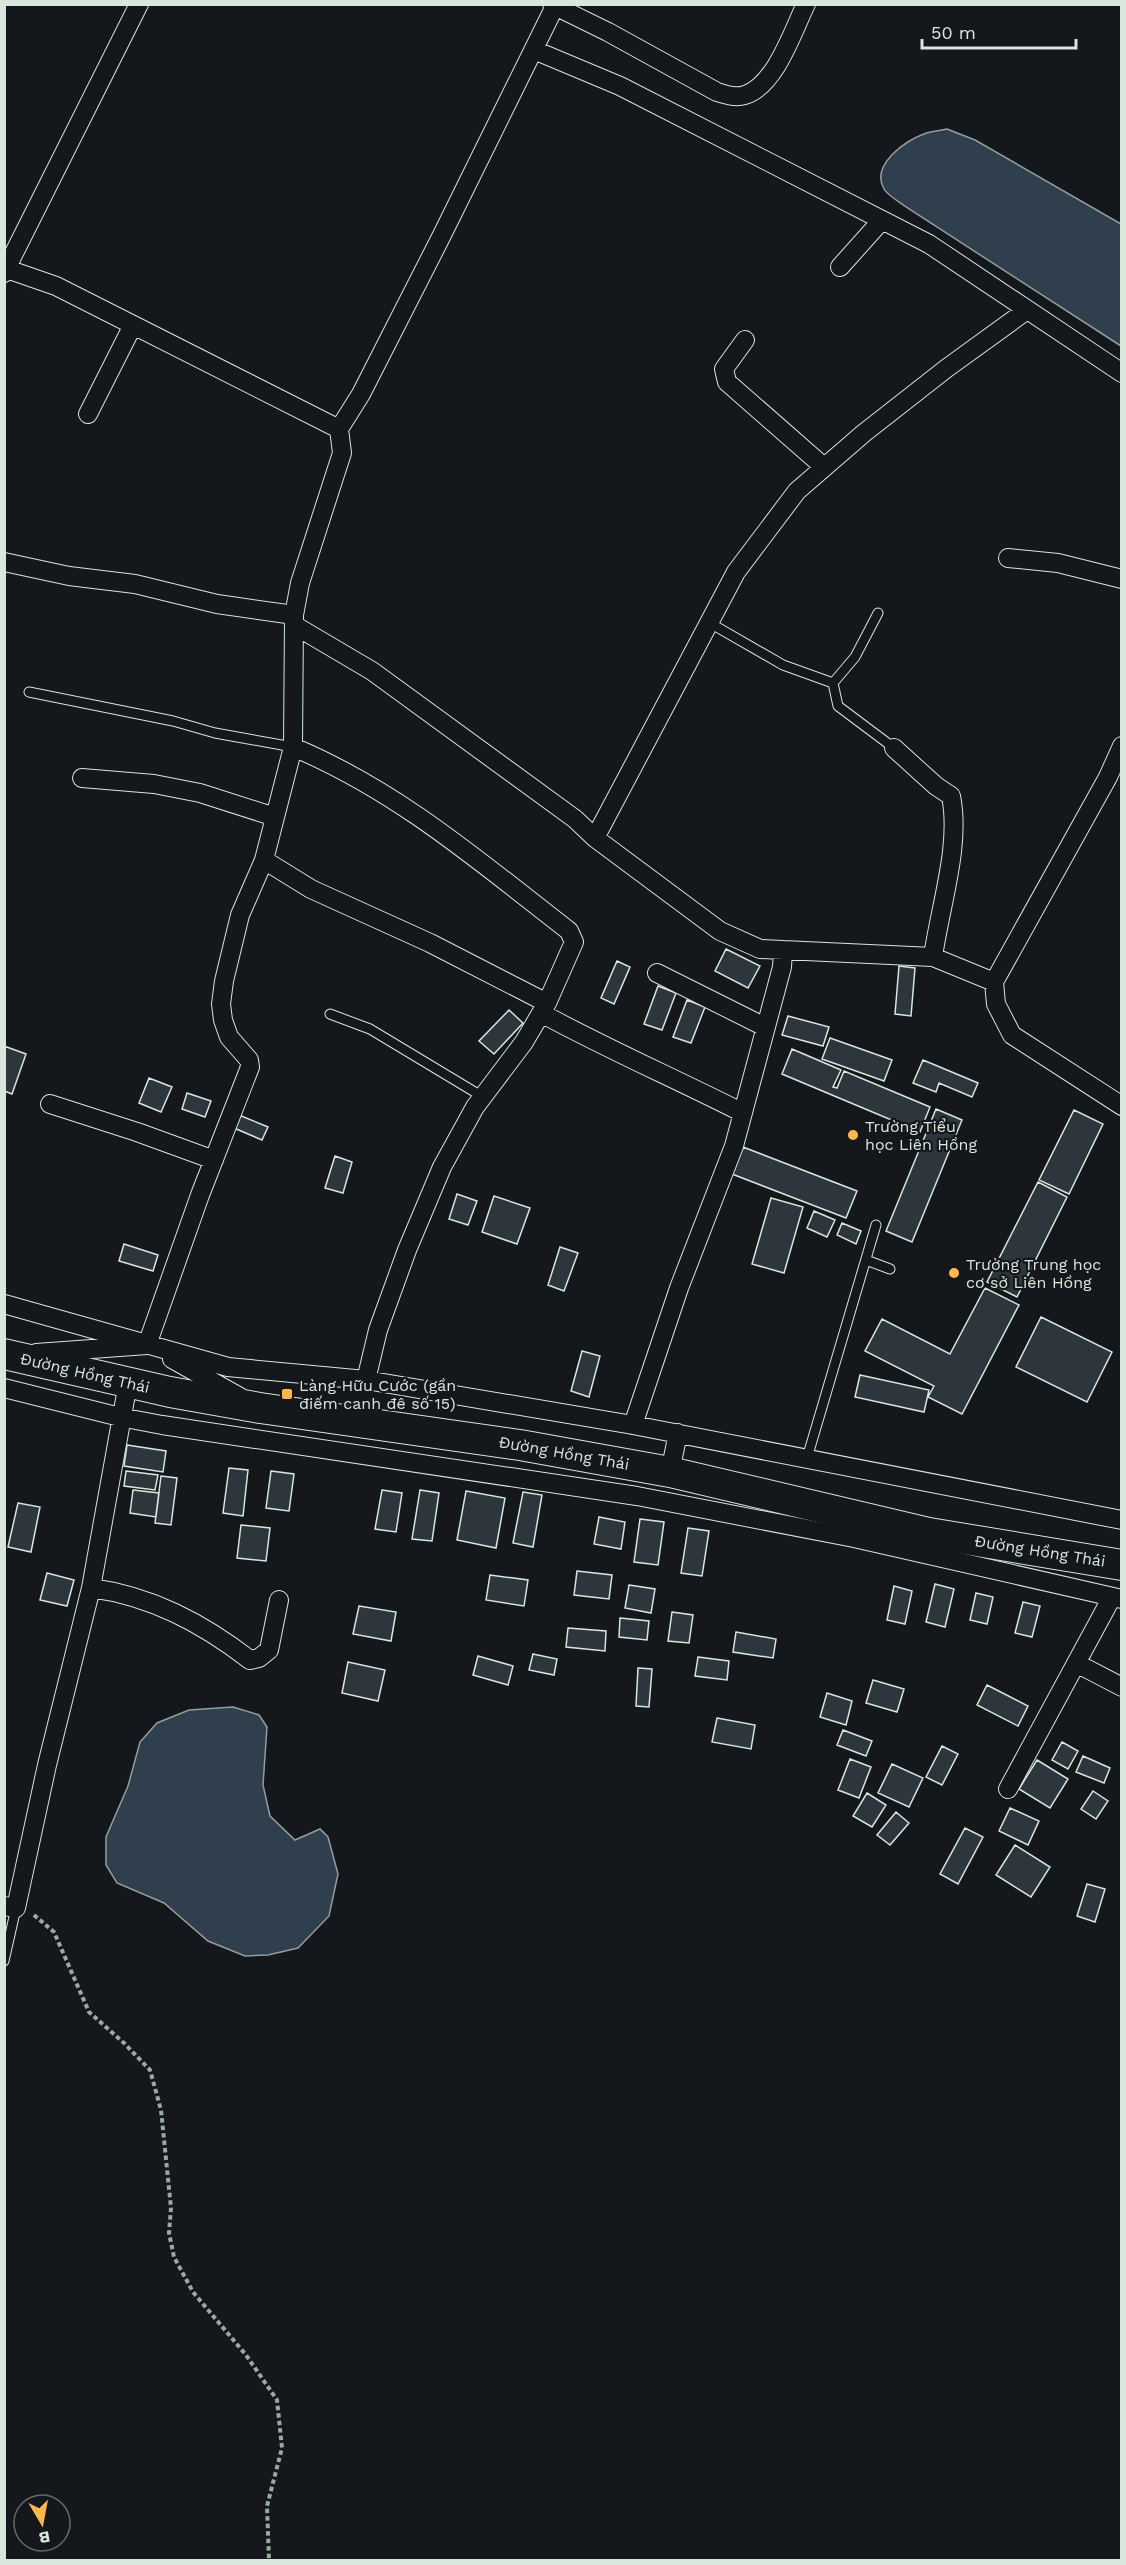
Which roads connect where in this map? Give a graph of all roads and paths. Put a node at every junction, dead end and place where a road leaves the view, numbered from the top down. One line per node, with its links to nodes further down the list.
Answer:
1 (139, 4): 7 (street)
2 (806, 4): 3 (street)
3 (554, 5): 4 (street)
4 (534, 50): 5 (street); 13 (street)
5 (882, 220): 6 (street); 8 (street)
6 (840, 267)
7 (5, 270): 9 (street)
8 (1027, 310): 11 (street); 14 (street)
9 (133, 325): 12 (street); 13 (street)
10 (745, 340): 14 (street)
11 (1122, 374)
12 (88, 414)
13 (339, 429): 19 (street)
14 (825, 467): 20 (street)
15 (1008, 558): 17 (street)
16 (4, 562): 19 (street)
17 (1122, 579)
18 (878, 614): 21 (lane)
19 (294, 620): 24 (street); 28 (street)
20 (710, 623): 21 (lane); 28 (street)
21 (832, 683): 25 (lane)
22 (29, 692): 24 (lane)
23 (1122, 746): 33 (street)
24 (293, 747): 27 (street); 34 (street)
25 (894, 748): 31 (street)
26 (82, 778): 27 (street)
27 (275, 817): 29 (street)
28 (595, 838): 30 (street)
29 (264, 860): 34 (street); 41 (street)
30 (783, 951): 31 (street); 36 (street)
31 (933, 957): 33 (street)
32 (657, 973): 36 (street)
33 (994, 982): 39 (street)
34 (544, 1008): 37 (street); 40 (street)
35 (330, 1014): 37 (lane)
36 (765, 1027): 40 (street)
37 (483, 1097): 48 (street)
38 (50, 1104): 41 (street)
39 (1122, 1106)
40 (742, 1113): 53 (street)
41 (214, 1160): 46 (street)
42 (876, 1225): 43 (lane)
43 (866, 1260): 44 (lane); 55 (lane)
44 (890, 1269)
45 (4, 1304): 46 (street)
46 (147, 1345): 47 (street); 48 (street); 51 (street)
47 (6, 1354): 49 (main road, Đường Hồng Thái)
48 (366, 1380): 53 (street)
49 (128, 1383): 51 (main road, Đường Hồng Thái); 52 (street)
50 (4, 1388): 52 (street)
51 (260, 1408): 56 (main road, Đường Hồng Thái)
52 (120, 1417): 59 (street); 60 (street)
53 (633, 1425): 54 (street)
54 (678, 1432): 55 (street); 56 (street)
55 (807, 1458): 57 (street)
56 (670, 1472): 58 (main road, Đường Hồng Thái)
57 (1122, 1520)
58 (1122, 1565)
59 (91, 1588): 61 (street); 65 (street)
60 (1117, 1598): 62 (street)
61 (279, 1600)
62 (1076, 1663): 63 (street); 64 (street)
63 (1122, 1687)
64 (1008, 1789)
65 (10, 1907): 66 (lane); 67 (path)
66 (4, 1961)
67 (269, 2560)

